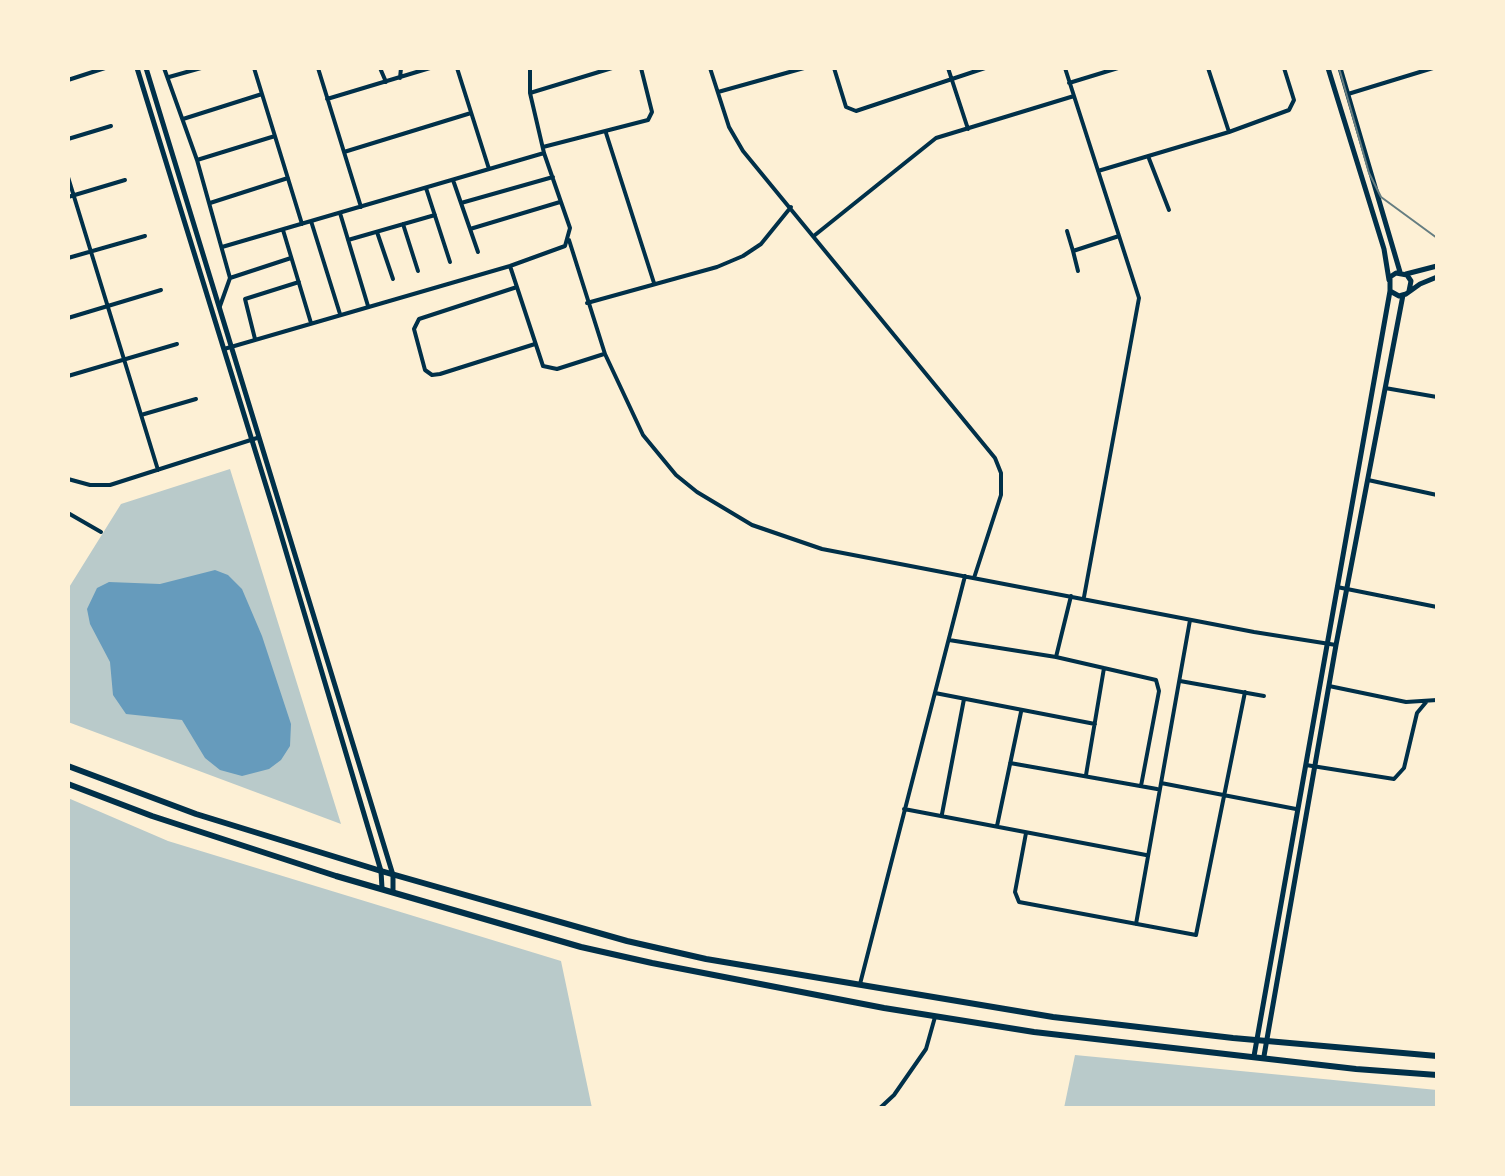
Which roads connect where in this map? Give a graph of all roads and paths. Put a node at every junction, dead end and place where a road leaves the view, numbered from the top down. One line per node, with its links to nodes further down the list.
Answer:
1 (105, 68): 31 (street)
2 (137, 68): 115 (street)
3 (146, 68): 107 (street)
4 (164, 68): 28 (street)
5 (201, 68): 28 (street)
6 (254, 68): 36 (street)
7 (318, 68): 39 (street)
8 (380, 68): 32 (street)
9 (401, 68): 29 (street)
10 (430, 68): 29 (street)
11 (457, 68): 40 (street)
12 (530, 68): 35 (street)
13 (612, 68): 35 (street)
14 (641, 68): 44 (street)
15 (710, 68): 34 (street)
16 (804, 68): 27 (street)
17 (834, 68): 30 (street)
18 (948, 68): 30 (street)
19 (985, 68): 30 (street)
20 (1065, 68): 33 (street)
21 (1118, 68): 33 (street)
22 (1208, 68): 45 (street)
23 (1284, 68): 45 (street)
24 (1328, 68): 62 (street)
25 (1340, 68): 37 (street)
26 (1433, 68): 37 (street)
27 (782, 71): 34 (street)
28 (167, 77): 41 (street)
29 (400, 78): 32 (street)
30 (951, 79): 43 (street)
31 (68, 80)
32 (386, 82): 39 (street)
33 (1069, 83): 38 (street)
34 (718, 92): 67 (street)
35 (530, 93): 48 (street)
36 (262, 94): 41 (street); 46 (street)
37 (1348, 94): 60 (street)
38 (1074, 96): 43 (street); 53 (street)
39 (327, 99): 49 (street)
40 (471, 113): 49 (street); 52 (street)
41 (183, 119): 51 (street)
42 (111, 126): 47 (street)
43 (968, 129): 78 (street)
44 (606, 132): 48 (street); 100 (street)
45 (1229, 132): 50 (street)
46 (275, 136): 51 (street); 56 (street)
47 (68, 139)
48 (544, 150): 52 (street); 55 (street)
49 (344, 152): 66 (street)
50 (1148, 156): 53 (street); 68 (street)
51 (197, 160): 64 (street)
52 (489, 169): 58 (street)
53 (1098, 171): 80 (street)
54 (68, 177): 61 (street)
55 (553, 177): 63 (street); 65 (street)
56 (288, 178): 64 (street); 72 (street)
57 (125, 180): 61 (street)
58 (453, 180): 59 (street); 65 (street)
59 (426, 188): 66 (street); 70 (street)
60 (1377, 195): 62 (street); 94 (street)
61 (71, 196): 84 (street)
62 (1368, 198): 98 (street)
63 (561, 202): 74 (street); 82 (street)
64 (210, 203): 83 (street)
65 (461, 203): 74 (street)
66 (361, 207): 69 (street)
67 (791, 207): 78 (street); 100 (street)
68 (1169, 210)
69 (340, 213): 71 (street); 81 (street)
70 (435, 215): 73 (street); 89 (street)
71 (311, 221): 72 (street); 109 (street)
72 (302, 224): 75 (street)
73 (403, 224): 77 (street); 92 (street)
74 (470, 229): 86 (street)
75 (283, 230): 83 (street); 88 (street)
76 (1067, 231): 85 (street)
77 (377, 232): 81 (street); 97 (street)
78 (815, 235): 131 (street)
79 (145, 236): 84 (street)
80 (1119, 236): 85 (street); 135 (street)
81 (348, 240): 108 (street)
82 (569, 240): 90 (street); 105 (street)
83 (222, 247): 96 (street)
84 (91, 251): 87 (street); 106 (street)
85 (1073, 251): 93 (street)
86 (478, 252)
87 (68, 258)
88 (291, 258): 96 (street); 99 (street)
89 (450, 262)
90 (510, 266): 101 (street); 108 (street)
91 (1437, 266): 94 (street)
92 (418, 271)
93 (1078, 271)
94 (1402, 273): 98 (street); 104 (street)
95 (1437, 277): 104 (street)
96 (230, 278): 107 (street)
97 (393, 279)
98 (1389, 280): 103 (street)
99 (299, 282): 111 (street); 112 (street)
100 (654, 283): 105 (street)
101 (517, 287): 114 (street); 114 (street)
102 (161, 290): 106 (street)
103 (1390, 291): 104 (street); 132 (street)
104 (1406, 293): 119 (street)
105 (587, 303): 116 (street)
106 (108, 306): 110 (street); 117 (street)
107 (219, 307): 115 (street)
108 (368, 307): 109 (street)
109 (341, 315): 111 (street)
110 (68, 318)
111 (311, 323): 112 (street)
112 (255, 339): 115 (street)
113 (177, 344): 117 (street)
114 (535, 344): 116 (street)
115 (228, 348): 123 (street)
116 (605, 354): 130 (street)
117 (124, 361): 118 (street); 122 (street)
118 (68, 376)
119 (1385, 388): 120 (street); 126 (street)
120 (1437, 397)
121 (196, 399): 122 (street)
122 (141, 415): 124 (street)
123 (254, 439): 124 (street); 169 (street); 170 (street)
124 (158, 470): 125 (street)
125 (68, 479)
126 (1368, 480): 127 (street); 133 (street)
127 (1437, 495)
128 (68, 513): 129 (street)
129 (101, 532)
130 (965, 576): 131 (street); 138 (street)
131 (974, 578): 134 (street)
132 (1337, 587): 133 (street); 139 (street)
133 (1346, 590): 136 (street); 140 (street)
134 (1071, 596): 135 (street); 141 (street)
135 (1084, 597): 137 (street)
136 (1437, 607)
137 (1190, 620): 139 (street); 143 (street)
138 (949, 640): 141 (street); 146 (street)
139 (1327, 643): 140 (street); 154 (street)
140 (1336, 645): 144 (street)
141 (1056, 657): 142 (street)
142 (1104, 668): 152 (street); 160 (street)
143 (1180, 681): 145 (street); 158 (street)
144 (1329, 686): 150 (street); 156 (street)
145 (1245, 692): 147 (street); 162 (street)
146 (935, 693): 148 (street); 163 (street)
147 (1264, 696)
148 (964, 699): 151 (street); 165 (street)
149 (1437, 700): 150 (street)
150 (1427, 701): 156 (street)
151 (1021, 712): 152 (street); 153 (street)
152 (1095, 724): 157 (street)
153 (1010, 763): 157 (street); 166 (street)
154 (1305, 765): 156 (street); 164 (street)
155 (68, 766): 169 (highway)
156 (1314, 766): 179 (street)
157 (1086, 775): 160 (street)
158 (1161, 783): 161 (street); 162 (street)
159 (68, 784): 171 (highway)
160 (1141, 786): 161 (street)
161 (1158, 789): 168 (street)
162 (1225, 795): 164 (street); 173 (street)
163 (904, 809): 165 (street); 174 (street)
164 (1296, 809): 178 (street)
165 (942, 814): 166 (street)
166 (997, 826): 167 (street)
167 (1026, 833): 168 (street); 173 (street)
168 (1147, 856): 173 (street)
169 (381, 871): 170 (highway); 171 (street)
170 (393, 875): 172 (street); 174 (highway)
171 (382, 888): 172 (highway)
172 (393, 891): 176 (highway)
173 (1136, 924)
174 (860, 985): 175 (highway)
175 (952, 1000): 177 (highway); 178 (highway)
176 (935, 1017): 177 (highway); 184 (street)
177 (949, 1019): 180 (highway)
178 (1256, 1040): 179 (highway); 180 (street)
179 (1266, 1041): 181 (street); 182 (highway)
180 (1254, 1056): 181 (highway)
181 (1264, 1056): 183 (highway)
182 (1437, 1056)
183 (1437, 1075)
184 (880, 1108)

